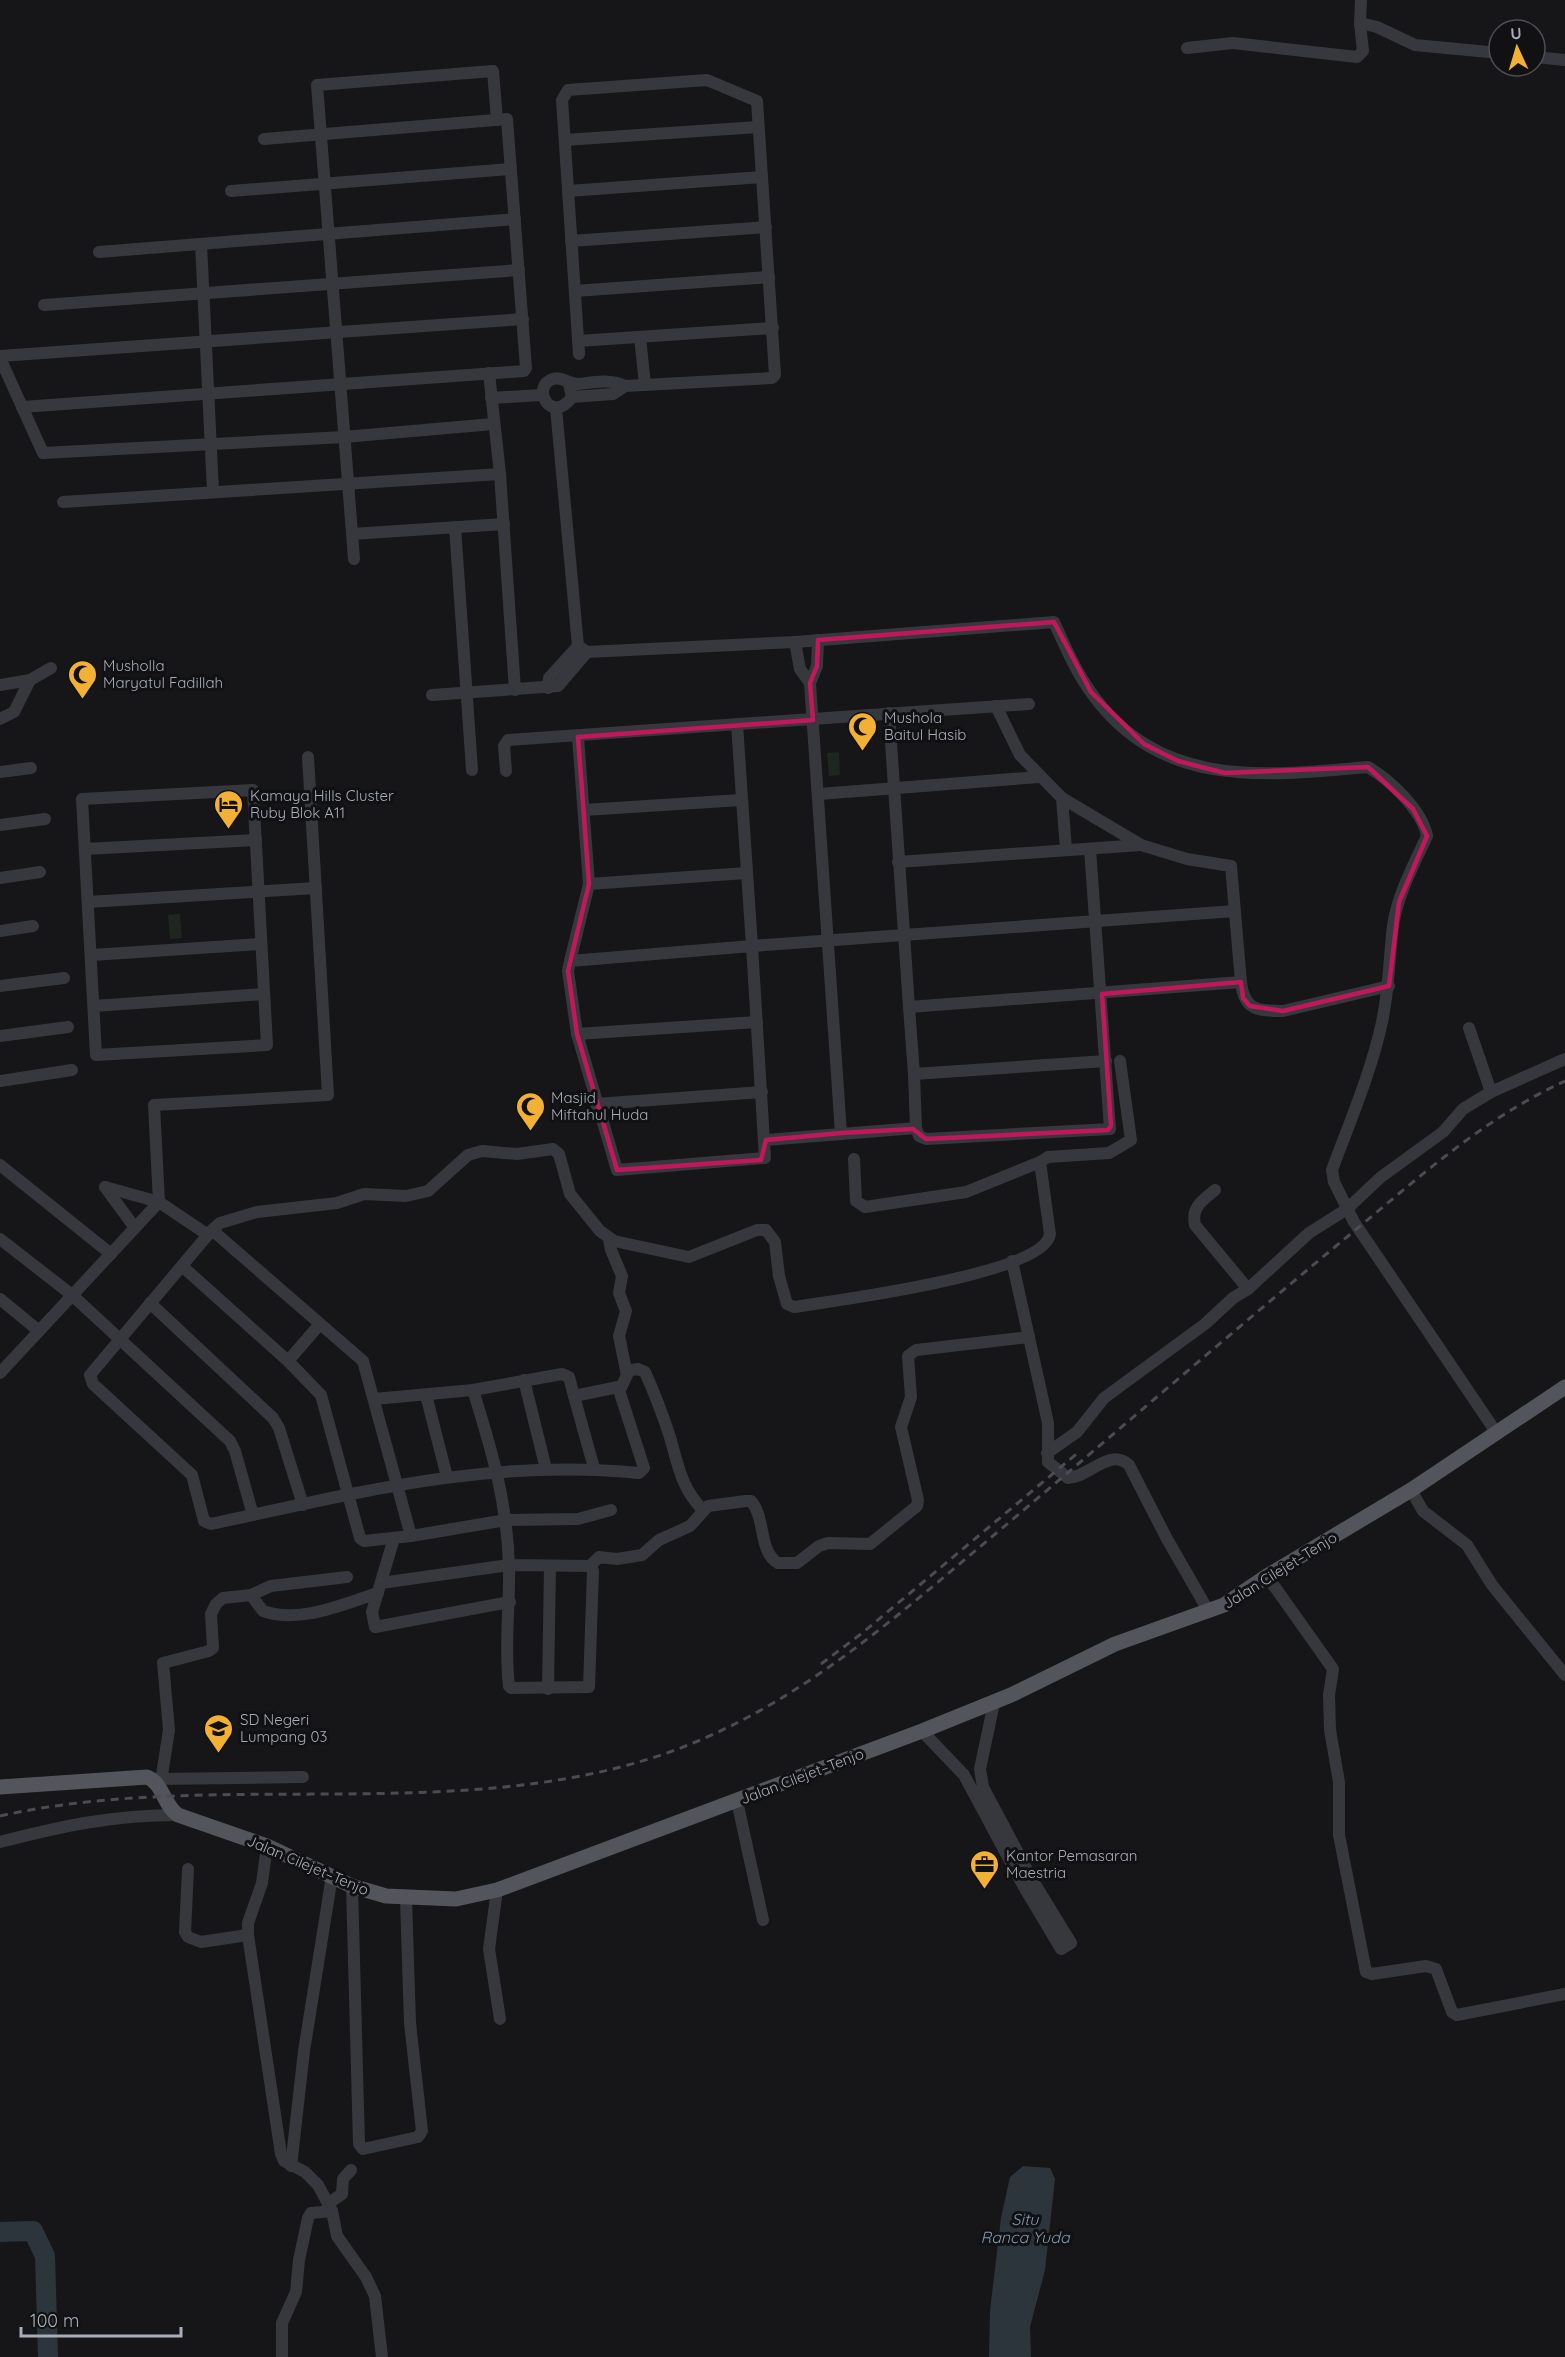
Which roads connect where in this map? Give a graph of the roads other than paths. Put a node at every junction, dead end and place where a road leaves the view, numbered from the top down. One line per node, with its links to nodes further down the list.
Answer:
1 (1361, 0): 2 (street)
2 (1360, 23): 3 (street); 4 (street)
3 (1187, 48)
4 (1487, 52)
5 (1547, 58): 6 (street)
6 (1565, 59)
7 (497, 120): 9 (street); 9 (street); 12 (street)
8 (758, 127): 11 (street); 11 (street); 13 (street)
9 (321, 135): 10 (street); 14 (street)
10 (264, 139)
11 (564, 140): 16 (street)
12 (511, 169): 14 (street); 17 (street)
13 (762, 177): 16 (street); 18 (street)
14 (324, 184): 15 (street); 19 (street)
15 (231, 191)
16 (568, 192): 20 (street)
17 (515, 219): 19 (street); 23 (street)
18 (766, 227): 20 (street); 24 (street)
19 (328, 234): 21 (street); 25 (street)
20 (571, 241): 26 (street)
21 (201, 244): 22 (street); 27 (street)
22 (99, 252)
23 (519, 270): 25 (street); 29 (street)
24 (770, 277): 26 (street); 30 (street)
25 (332, 284): 27 (street); 31 (street)
26 (574, 291): 34 (street)
27 (203, 293): 28 (street); 33 (street)
28 (44, 306)
29 (523, 319): 31 (street); 37 (street)
30 (773, 328): 32 (street); 39 (street)
31 (336, 332): 33 (street); 38 (street)
32 (640, 337): 34 (street); 39 (street)
33 (206, 341): 36 (street); 41 (street)
34 (578, 341): 35 (street)
35 (579, 354)
36 (0, 357): 44 (street)
37 (489, 373): 38 (street); 43 (street)
38 (340, 384): 41 (street); 47 (street)
39 (645, 385): 40 (street)
40 (570, 390): 42 (street); 45 (street)
41 (208, 394): 44 (street); 48 (street)
42 (542, 395): 43 (street); 45 (street)
43 (491, 398): 46 (street)
44 (22, 407): 48 (street)
45 (556, 408): 59 (street)
46 (493, 424): 47 (street); 49 (street)
47 (344, 437): 48 (street); 50 (street)
48 (210, 442): 51 (street)
49 (500, 474): 50 (street); 53 (street)
50 (348, 482): 51 (street); 55 (street)
51 (213, 491): 52 (street)
52 (63, 502)
53 (504, 524): 54 (street); 64 (street)
54 (456, 527): 55 (street); 65 (street)
55 (352, 534): 56 (street)
56 (354, 559)
57 (818, 640): 58 (street); 62 (street); 113 (street)
58 (795, 642): 59 (street); 62 (street)
59 (583, 649): 64 (street)
60 (51, 668): 61 (street)
61 (30, 680): 63 (street); 70 (street)
62 (810, 683): 71 (street)
63 (0, 685)
64 (516, 690): 65 (street)
65 (466, 693): 66 (street); 76 (street)
66 (432, 695)
67 (1029, 704): 68 (street)
68 (996, 706): 69 (street); 79 (street)
69 (889, 713): 71 (street); 80 (street)
70 (0, 719)
71 (813, 720): 72 (street); 81 (street)
72 (737, 724): 73 (street); 83 (street)
73 (578, 737): 77 (street); 84 (street)
74 (308, 757): 97 (street)
75 (31, 768): 78 (street)
76 (472, 770)
77 (506, 771)
78 (0, 772)
79 (1039, 777): 80 (street); 82 (street)
80 (894, 789): 81 (street); 92 (street)
81 (819, 795): 105 (street)
82 (1062, 798): 88 (street); 90 (street)
83 (741, 800): 84 (street); 94 (street)
84 (584, 810): 96 (street)
85 (45, 819): 86 (street)
86 (0, 825)
87 (256, 840): 89 (street); 89 (street); 98 (street)
88 (1141, 845): 91 (street); 100 (street)
89 (85, 849): 99 (street)
90 (1066, 849): 91 (street); 92 (street)
91 (1090, 849): 101 (street)
92 (898, 862): 104 (street)
93 (40, 872): 95 (street)
94 (746, 873): 96 (street); 107 (street)
95 (0, 878)
96 (589, 884): 109 (street)
97 (316, 888): 98 (street); 139 (street)
98 (259, 892): 99 (street); 106 (street)
99 (88, 902): 108 (street)
100 (1235, 911): 101 (street); 111 (street)
101 (1096, 921): 104 (street); 115 (street)
102 (33, 926): 103 (street)
103 (0, 931)
104 (903, 936): 105 (street); 117 (street)
105 (828, 942): 107 (street); 133 (street)
106 (261, 944): 108 (street); 114 (street)
107 (752, 946): 109 (street); 118 (street)
108 (92, 955): 116 (street)
109 (570, 961): 121 (street)
110 (64, 978): 112 (street)
111 (1241, 982): 113 (street); 115 (street)
112 (0, 986)
113 (1389, 986): 140 (street)
114 (264, 994): 116 (street); 116 (street)
115 (1101, 994): 117 (street); 124 (street)
116 (94, 1006)
117 (909, 1007): 127 (street)
118 (757, 1022): 121 (street); 129 (street)
119 (68, 1027): 122 (street)
120 (1469, 1028): 130 (street)
121 (577, 1034): 131 (street)
122 (0, 1036)
123 (1565, 1059): 130 (street)
124 (1106, 1061): 127 (street); 132 (street)
125 (1120, 1061): 136 (street)
126 (72, 1070): 128 (street)
127 (914, 1074): 132 (street)
128 (0, 1082)
129 (762, 1092): 131 (street); 134 (street)
130 (1491, 1092): 140 (street)
131 (596, 1104): 134 (street)
132 (916, 1128): 133 (street)
133 (841, 1133): 134 (street)
134 (766, 1140)
135 (854, 1159): 136 (street)
136 (1040, 1162): 146 (street)
137 (0, 1165): 145 (street)
138 (1215, 1190): 148 (street)
139 (159, 1202): 141 (street); 141 (street); 142 (street)
140 (1347, 1209): 148 (street); 166 (street)
141 (135, 1228): 145 (street)
142 (210, 1233): 144 (street); 147 (street); 152 (street)
143 (0, 1239): 149 (street)
144 (609, 1239): 146 (street); 157 (street)
145 (111, 1254): 149 (street)
146 (1012, 1261): 154 (street)
147 (182, 1266): 151 (street); 156 (street)
148 (1248, 1289): 167 (street)
149 (72, 1295): 153 (street); 155 (street)
150 (0, 1299): 153 (street)
151 (150, 1303): 155 (street); 175 (street)
152 (320, 1324): 156 (street); 165 (street)
153 (39, 1331): 158 (street)
154 (1029, 1337): 167 (street); 177 (street)
155 (120, 1339): 178 (street); 178 (street)
156 (288, 1361): 174 (street)
157 (626, 1371): 162 (street); 177 (street)
158 (0, 1373)
159 (524, 1380): 161 (street); 164 (street); 169 (street)
160 (1565, 1387): 166 (main road, Jalan Cilejet–Tenjo)
161 (472, 1390): 163 (street); 170 (street)
162 (620, 1390): 164 (street); 168 (street)
163 (426, 1395): 165 (street); 171 (street)
164 (574, 1396): 168 (street)
165 (374, 1399): 172 (street)
166 (1496, 1432): 173 (main road, Jalan Cilejet–Tenjo)
167 (1047, 1453): 190 (street)
168 (594, 1468): 169 (street)
169 (546, 1469): 170 (street)
170 (498, 1470): 171 (street); 179 (street)
171 (447, 1477): 172 (street)
172 (399, 1484): 174 (street); 180 (street)
173 (1411, 1490): 185 (main road, Jalan Cilejet–Tenjo); 191 (street)
174 (349, 1495): 175 (street); 181 (street)
175 (303, 1505): 178 (street)
176 (611, 1510): 179 (street)
177 (703, 1510): 184 (street)
178 (253, 1515)
179 (506, 1520): 180 (street); 182 (street)
180 (411, 1536): 181 (street)
181 (394, 1538): 187 (street)
182 (509, 1565): 183 (street); 187 (street); 189 (street)
183 (550, 1566): 184 (street); 192 (street)
184 (590, 1566): 192 (street)
185 (1267, 1576): 190 (main road, Jalan Cilejet–Tenjo); 213 (street)
186 (347, 1577): 188 (street)
187 (380, 1588): 188 (street); 189 (street)
188 (250, 1595): 198 (street)
189 (510, 1602): 192 (street)
190 (1209, 1612): 193 (main road, Jalan Cilejet–Tenjo)
191 (1565, 1675)
192 (548, 1689)
193 (994, 1702): 194 (main road, Jalan Cilejet–Tenjo); 195 (street)
194 (922, 1731): 196 (street); 200 (main road, Jalan Cilejet–Tenjo)
195 (980, 1769): 196 (street); 209 (street)
196 (964, 1775): 209 (street)
197 (303, 1778): 198 (street)
198 (157, 1780): 199 (main road); 201 (main road)
199 (0, 1787)
200 (737, 1801): 207 (main road, Jalan Cilejet–Tenjo); 210 (street)
201 (178, 1815): 202 (street); 203 (main road, Jalan Cilejet–Tenjo)
202 (0, 1842)
203 (267, 1846): 205 (main road, Jalan Cilejet–Tenjo); 211 (street)
204 (188, 1869): 211 (street)
205 (332, 1876): 206 (main road, Jalan Cilejet–Tenjo); 215 (street)
206 (352, 1886): 208 (main road, Jalan Cilejet–Tenjo); 208 (street)
207 (497, 1890): 208 (main road, Jalan Cilejet–Tenjo); 214 (street)
208 (406, 1899)
209 (1045, 1910): 212 (street)
210 (764, 1920)
211 (248, 1935): 215 (street)
212 (1066, 1946)
213 (1565, 1995)
214 (500, 2019)
215 (291, 2166): 217 (street)
216 (351, 2170): 217 (street)
217 (330, 2207): 218 (street); 219 (street)
218 (282, 2357)
219 (382, 2357)

